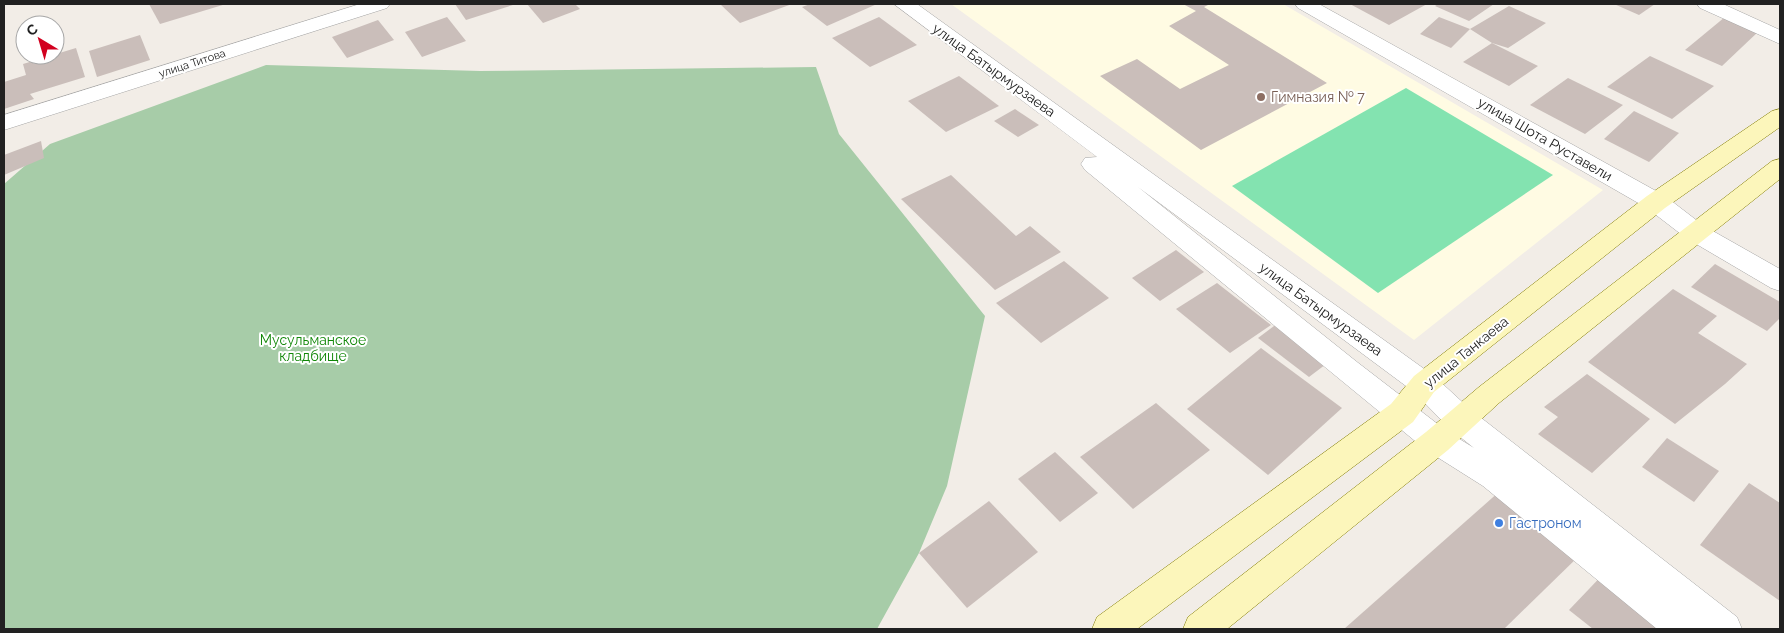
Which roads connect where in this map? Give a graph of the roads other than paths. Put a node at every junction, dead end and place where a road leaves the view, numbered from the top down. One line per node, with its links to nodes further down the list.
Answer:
1 (380, 4): 8 (street, улица Титова)
2 (896, 4): 14 (street, улица Батырмурзаева)
3 (904, 4): 13 (street, улица Батырмурзаева)
4 (1305, 4): 10 (street, улица Шота Руставели)
5 (1707, 4): 6 (street)
6 (1780, 38)
7 (1780, 116): 10 (main road, улица Танкаева)
8 (4, 123)
9 (1780, 167): 11 (main road)
10 (1656, 202): 11 (street, улица Шота Руставели); 13 (main road, улица Танкаева)
11 (1695, 232): 12 (street, улица Шота Руставели); 15 (main road)
12 (1780, 281)
13 (1424, 384): 14 (main road, улица Танкаева); 15 (street, улица Батырмурзаева)
14 (1402, 413): 16 (street, улица Батырмурзаева); 17 (main road, улица Танкаева)
15 (1460, 419): 16 (main road); 20 (street, улица Батырмурзаева)
16 (1437, 441): 18 (main road); 19 (street, улица Батырмурзаева)
17 (1109, 629)
18 (1200, 629)
19 (1684, 629)
20 (1725, 629)

